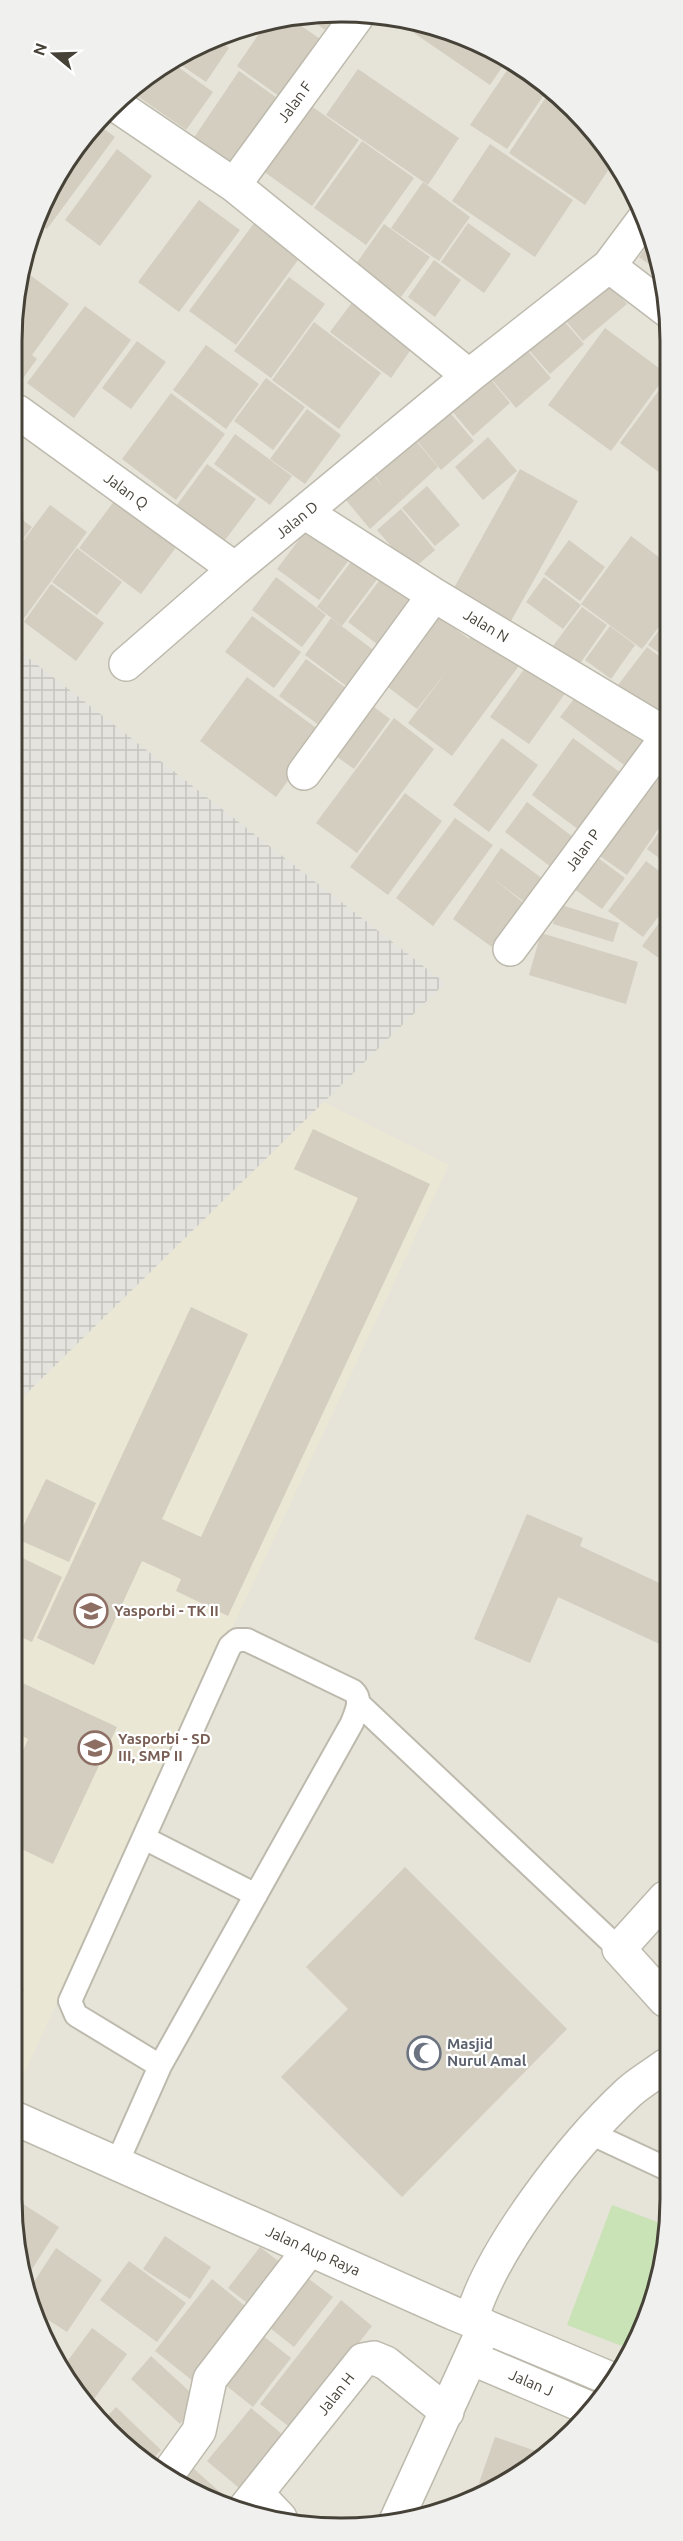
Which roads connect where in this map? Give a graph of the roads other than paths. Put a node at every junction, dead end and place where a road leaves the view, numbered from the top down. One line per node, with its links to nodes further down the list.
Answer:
1 (353, 23): 3 (street, Jalan F)
2 (123, 110): 3 (street)
3 (234, 185): 7 (street)
4 (639, 226): 5 (street, Jalan D)
5 (609, 266): 6 (street); 7 (street, Jalan D)
6 (658, 304)
7 (469, 376): 9 (street, Jalan D)
8 (22, 415): 10 (street, Jalan Q)
9 (306, 513): 10 (street, Jalan D); 11 (street, Jalan N)
10 (235, 569): 12 (street, Jalan D)
11 (434, 595): 13 (street, Jalan N); 15 (street)
12 (126, 664)
13 (660, 743)
14 (660, 751): 16 (street, Jalan P)
15 (304, 773)
16 (510, 949)
17 (358, 1702): 18 (lane); 19 (lane); 21 (lane)
18 (144, 1838): 19 (lane); 23 (lane)
19 (256, 1895): 23 (lane)
20 (660, 1904): 21 (street)
21 (619, 1949): 22 (street)
22 (660, 1994)
23 (160, 2066): 27 (lane)
24 (660, 2070): 26 (street)
25 (22, 2121): 27 (street, Jalan Aup Raya)
26 (590, 2133): 28 (lane); 30 (street)
27 (117, 2163): 29 (street, Jalan Aup Raya)
28 (660, 2166)
29 (309, 2250): 30 (street, Jalan Aup Raya); 35 (street)
30 (478, 2323): 31 (street); 32 (street, Jalan Aup Raya)
31 (471, 2358): 33 (street, Jalan J); 34 (street)
32 (607, 2377)
33 (584, 2406)
34 (447, 2412): 36 (street, Jalan H); 37 (street)
35 (171, 2469)
36 (251, 2502)
37 (400, 2513)

